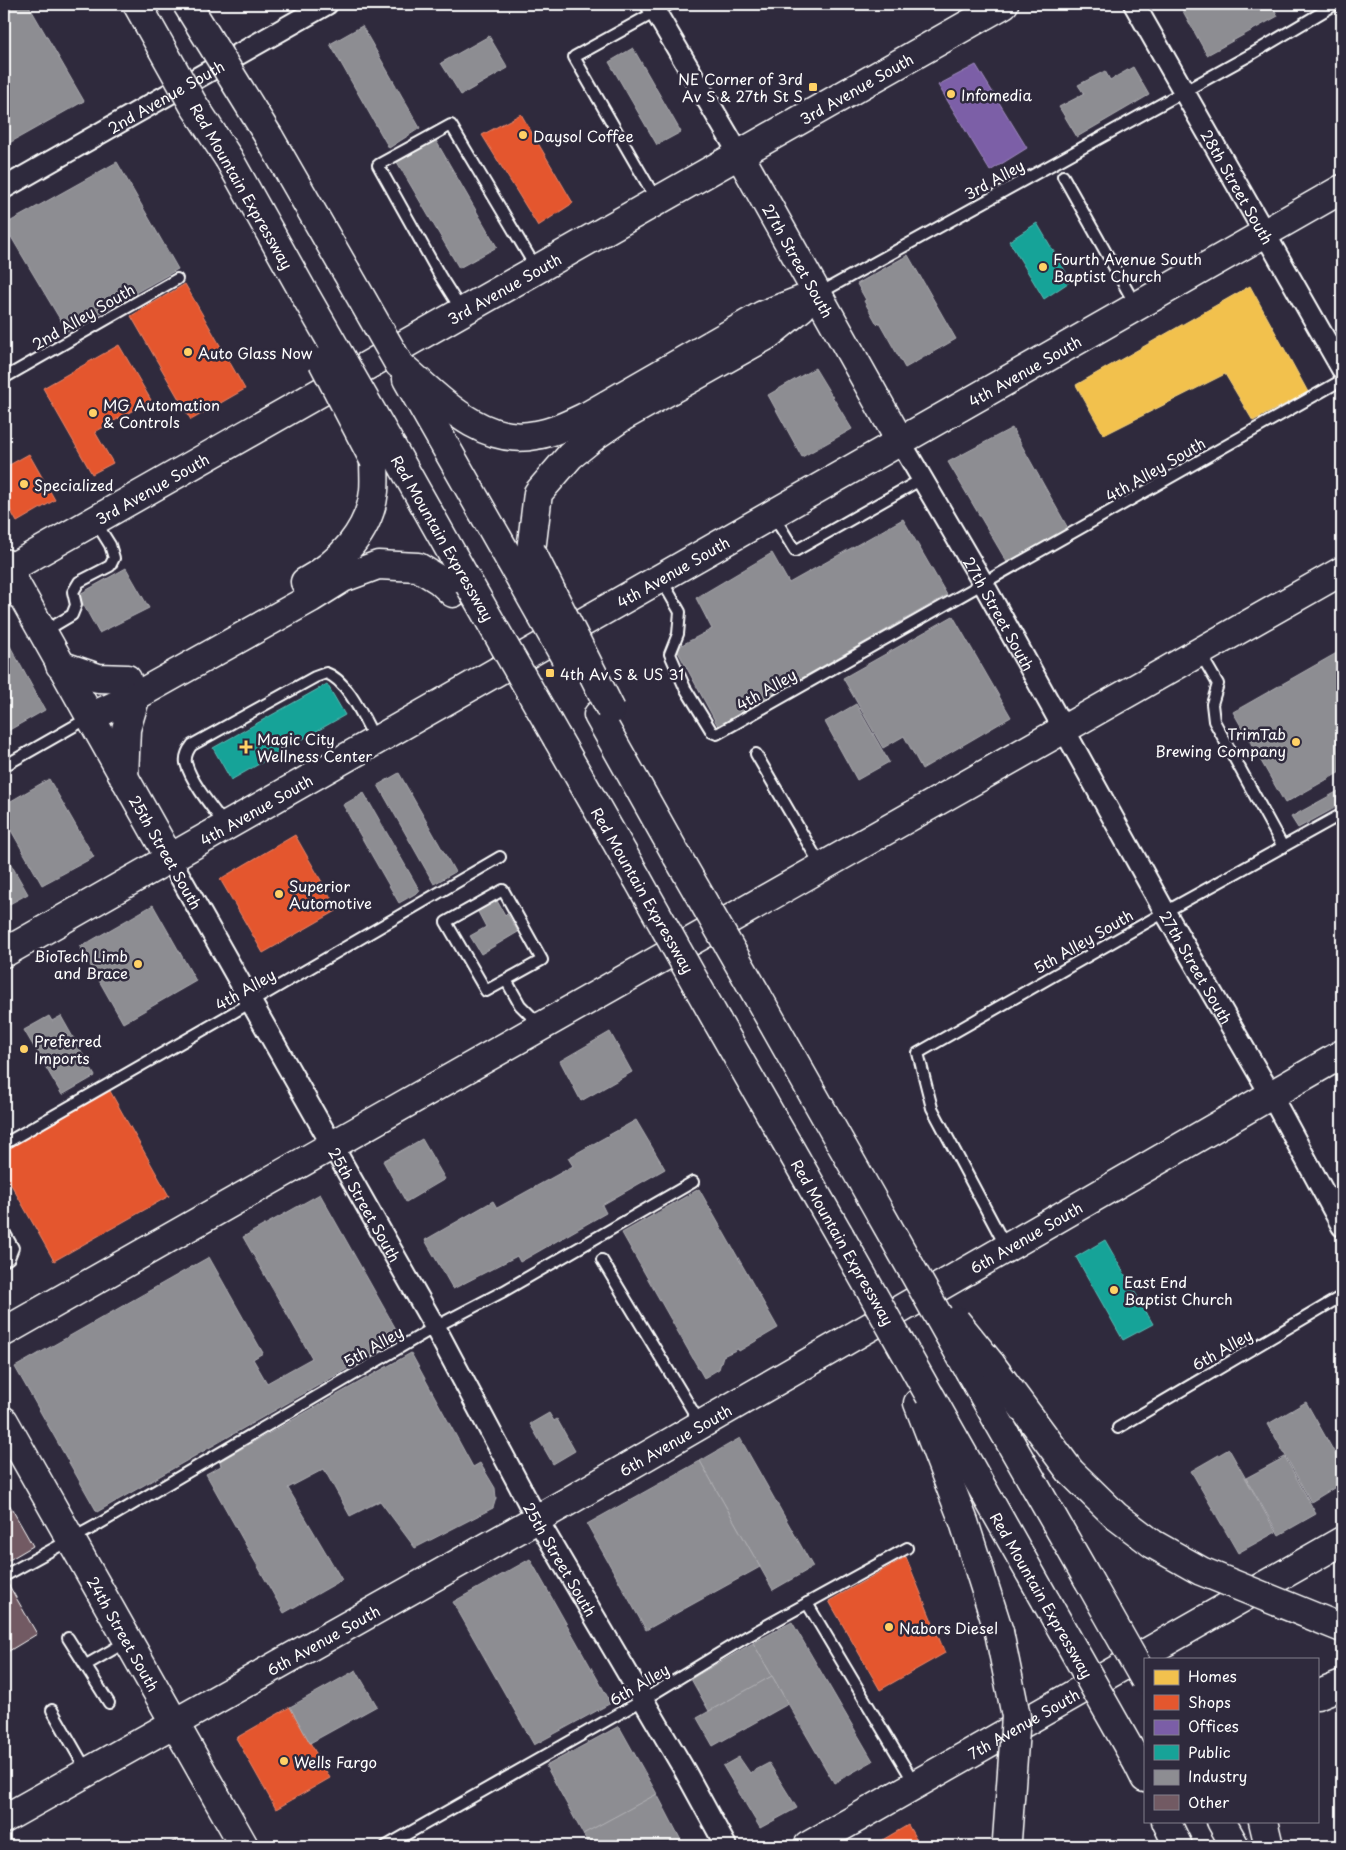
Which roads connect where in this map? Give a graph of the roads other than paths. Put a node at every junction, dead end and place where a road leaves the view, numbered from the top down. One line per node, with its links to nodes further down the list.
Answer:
1 (137, 4): 25 (main road, Red Mountain Expressway, bridge)
2 (187, 4): 20 (main road, bridge)
3 (327, 4): 11 (street, 2nd Avenue South)
4 (1004, 4): 9 (main road, 3rd Avenue South)
5 (1134, 4): 8 (street, 28th Street South)
6 (1336, 4): 8 (lane, 3rd Alley)
7 (659, 6): 9 (street, 27th Street South); 13 (lane)
8 (1184, 91): 14 (street, 28th Street South); 17 (lane, 3rd Alley)
9 (739, 154): 13 (main road, 3rd Avenue South); 17 (main road, 27th Street South)
10 (1063, 176): 18 (lane)
11 (4, 188)
12 (1342, 190): 14 (main road, 4th Avenue South)
13 (657, 201): 15 (main road, 3rd Avenue South)
14 (1266, 233): 18 (main road, 4th Avenue South); 21 (street, 28th Street South)
15 (537, 269): 19 (main road, 3rd Avenue South); 19 (lane)
16 (177, 279): 22 (lane, 2nd Alley South)
17 (817, 294): 20 (main road); 24 (main road, 27th Street South); 29 (main road)
18 (1137, 306): 24 (main road, 4th Avenue South)
19 (462, 312): 28 (main road, 3rd Avenue South)
20 (399, 364): 29 (main road)
21 (1342, 369)
22 (4, 378)
23 (1342, 380): 33 (lane, 4th Alley South)
24 (900, 441): 26 (street, 27th Street South); 27 (main road, 4th Avenue South)
25 (383, 454): 34 (main road, Red Mountain Expressway); 38 (main road)
26 (922, 479): 27 (lane); 33 (street, 27th Street South)
27 (773, 514): 32 (main road, 4th Avenue South)
28 (95, 520): 30 (main road, 3rd Avenue South); 35 (lane)
29 (521, 555): 69 (main road, bridge)
30 (5, 568): 35 (main road, 25th Street South)
31 (1342, 571): 36 (main road)
32 (661, 579): 33 (lane, 4th Alley); 41 (main road, 4th Avenue South)
33 (983, 583): 40 (street, 27th Street South)
34 (461, 588): 38 (main road); 70 (main road, Red Mountain Expressway, bridge)
35 (42, 633): 37 (main road, 25th Street South)
36 (1199, 652): 40 (main road); 47 (lane)
37 (60, 665): 38 (main road); 39 (main road, 25th Street South)
38 (131, 687): 39 (main road); 44 (main road)
39 (86, 710): 43 (lane); 44 (main road, 25th Street South)
40 (1064, 729): 50 (main road); 51 (street, 27th Street South)
41 (376, 740): 46 (main road, 4th Avenue South); 46 (lane)
42 (756, 754): 50 (lane)
43 (4, 766)
44 (124, 778): 49 (main road, 25th Street South)
45 (1342, 814): 47 (lane, 5th Alley South)
46 (225, 826): 49 (main road, 4th Avenue South)
47 (1283, 847): 51 (lane, 5th Alley South)
48 (500, 857): 54 (lane, 4th Alley)
49 (169, 858): 52 (main road, 4th Avenue South); 54 (street, 25th Street South)
50 (821, 867): 55 (main road)
51 (1165, 912): 57 (street, 27th Street South); 63 (lane, 5th Alley South)
52 (4, 953)
53 (506, 980): 53 (lane); 55 (lane)
54 (252, 1002): 58 (lane, 4th Alley); 59 (street, 25th Street South)
55 (541, 1026): 59 (main road)
56 (1342, 1054): 57 (main road, 6th Avenue South)
57 (1271, 1095): 61 (street, 27th Street South); 63 (main road, 6th Avenue South)
58 (4, 1144)
59 (332, 1145): 67 (street, 25th Street South); 68 (main road)
60 (694, 1182): 67 (lane, 5th Alley)
61 (1342, 1226)
62 (4, 1232): 65 (lane)
63 (1006, 1248): 72 (main road, 6th Avenue South)
64 (602, 1260): 72 (lane)
65 (4, 1261)
66 (1342, 1296): 73 (lane, 6th Alley)
67 (435, 1327): 74 (street, 25th Street South); 75 (lane, 5th Alley)
68 (4, 1332)
69 (980, 1367): 80 (main road, bridge); 84 (main road, bridge)
70 (924, 1400): 91 (main road, Red Mountain Expressway, bridge); 98 (main road, bridge)
71 (4, 1421): 75 (main road, 24th Street South)
72 (701, 1424): 74 (main road, 6th Avenue South)
73 (1118, 1428)
74 (537, 1519): 87 (street, 25th Street South); 90 (main road, 6th Avenue South)
75 (71, 1540): 78 (lane); 82 (main road, 24th Street South)
76 (1342, 1542): 93 (main road, 7th Avenue South)
77 (907, 1548): 79 (lane, 6th Alley)
78 (4, 1576)
79 (807, 1603): 87 (lane, 6th Alley); 93 (lane)
80 (1342, 1628)
81 (68, 1638): 83 (lane)
82 (128, 1641): 83 (lane); 90 (main road, 24th Street South)
83 (86, 1665): 88 (lane)
84 (1144, 1678)
85 (1342, 1685): 86 (main road)
86 (1318, 1695)
87 (643, 1700): 100 (lane, 6th Alley); 101 (street, 25th Street South)
88 (109, 1703)
89 (52, 1710): 92 (lane)
90 (174, 1722): 92 (main road, 6th Avenue South); 99 (main road, 24th Street South)
91 (1141, 1770)
92 (87, 1771): 94 (main road, 6th Avenue South)
93 (916, 1785): 102 (main road, 7th Avenue South)
94 (4, 1818)
95 (1166, 1822): 103 (main road)
96 (1223, 1822): 104 (main road)
97 (1264, 1822): 105 (main road)
98 (1007, 1843)
99 (244, 1846)
100 (386, 1846)
101 (726, 1846)
102 (808, 1846)
103 (1178, 1846)
104 (1235, 1846)
105 (1268, 1846)

